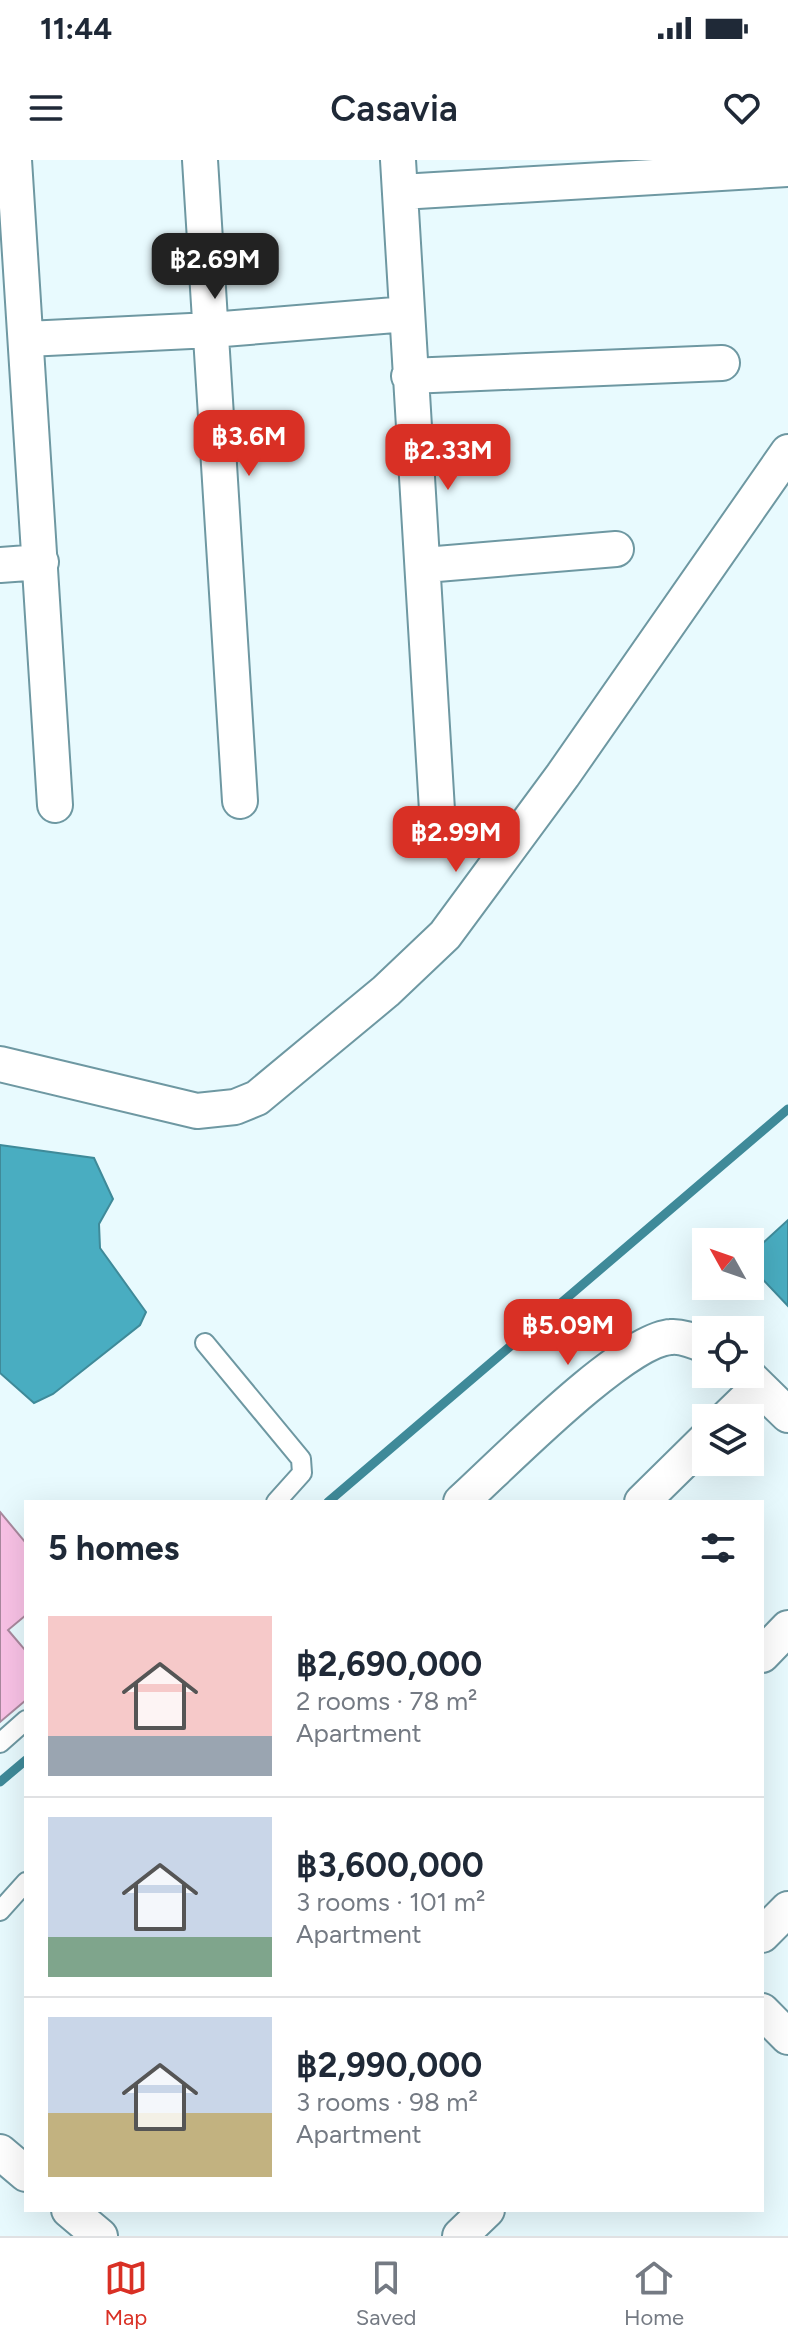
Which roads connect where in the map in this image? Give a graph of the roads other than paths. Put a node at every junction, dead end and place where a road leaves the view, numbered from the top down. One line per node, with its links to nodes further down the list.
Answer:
1 (14, 160): 7 (street)
2 (200, 160): 6 (street)
3 (788, 169): 4 (street)
4 (400, 176): 5 (street)
5 (407, 314): 6 (street); 9 (street)
6 (211, 330): 7 (street); 15 (street)
7 (27, 339): 12 (street)
8 (722, 363): 9 (street)
9 (409, 376): 14 (street)
10 (788, 452): 18 (street)
11 (616, 549): 14 (street)
12 (41, 562): 13 (street); 16 (street)
13 (0, 565)
14 (425, 565): 17 (street)
15 (240, 801)
16 (55, 805)
17 (438, 827)
18 (0, 1064)
19 (692, 1342): 25 (street)
20 (205, 1343): 24 (lane)
21 (760, 1388): 22 (street)
22 (788, 1415)
23 (692, 1453): 26 (street)
24 (278, 1500)
25 (463, 1500)
26 (644, 1500)
27 (788, 1628): 28 (street)
28 (764, 1653)
29 (24, 1722): 30 (lane)
30 (0, 1743)
31 (24, 1884): 33 (lane)
32 (788, 1909): 34 (street)
33 (0, 1911)
34 (764, 1933)
35 (764, 2013): 36 (street)
36 (788, 2037)
37 (0, 2152): 38 (street)
38 (24, 2172)
39 (71, 2212): 41 (street)
40 (485, 2212): 42 (street)
41 (100, 2236)
42 (460, 2236)

